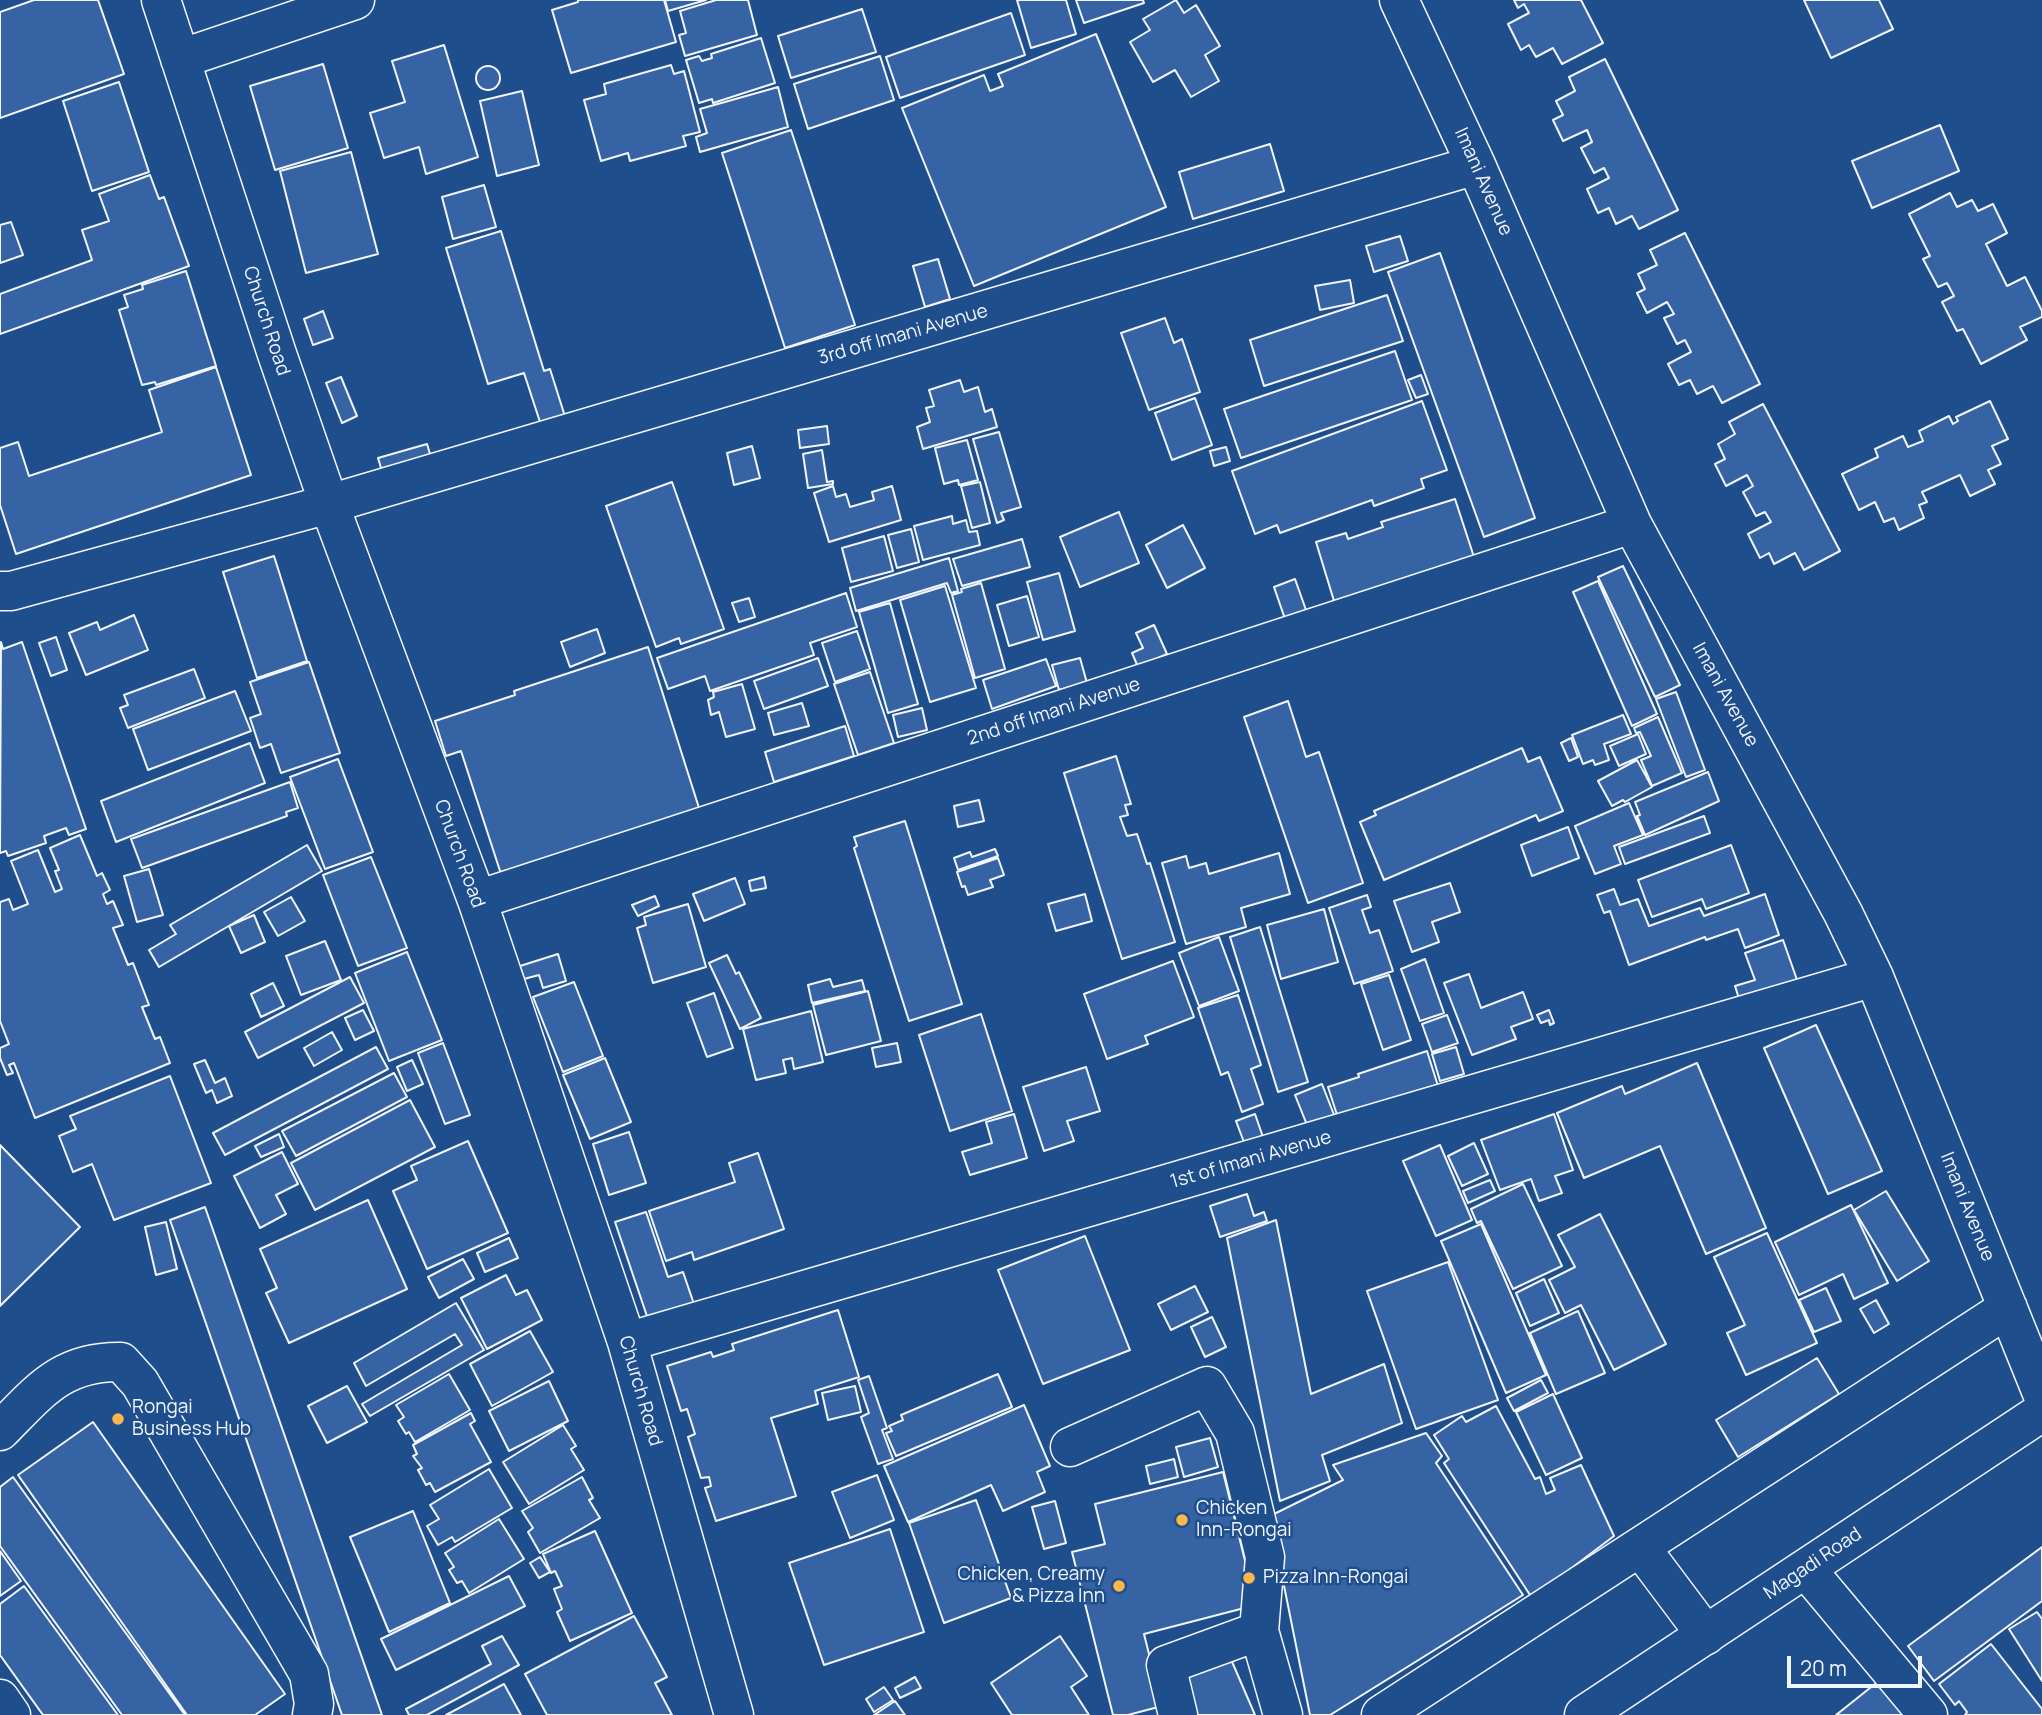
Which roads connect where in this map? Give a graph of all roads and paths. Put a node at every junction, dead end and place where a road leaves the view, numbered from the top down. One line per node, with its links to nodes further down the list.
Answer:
1 (161, 0): 4 (main road, Church Road)
2 (355, 0): 4 (main road)
3 (1399, 0): 5 (main road, Imani Avenue)
4 (180, 59): 6 (main road, Church Road)
5 (1476, 165): 6 (main road, 3rd off Imani Avenue); 7 (main road, Imani Avenue)
6 (329, 504): 8 (main road, 3rd off Imani Avenue); 9 (main road, Church Road)
7 (1632, 524): 9 (main road, 2nd off Imani Avenue); 10 (main road, Imani Avenue)
8 (0, 592)
9 (477, 900): 12 (main road, Church Road)
10 (1874, 977): 11 (main road, Imani Avenue); 12 (main road, 1st of Imani Avenue)
11 (2008, 1308): 13 (main road, Imani Avenue); 17 (main road)
12 (627, 1342): 22 (main road, Church Road)
13 (2042, 1393)
14 (2042, 1412): 18 (main road, Magadi Road)
15 (0, 1431): 21 (main road)
16 (1070, 1447): 19 (main road)
17 (1640, 1547): 20 (main road); 25 (main road)
18 (1806, 1569): 20 (main road, Magadi Road); 27 (main road)
19 (1259, 1631): 23 (main road); 24 (main road)
20 (1706, 1635): 26 (main road, Magadi Road)
21 (312, 1715)
22 (734, 1715)
23 (1178, 1715)
24 (1283, 1715)
25 (1381, 1715)
26 (1584, 1715)
27 (1928, 1715)

